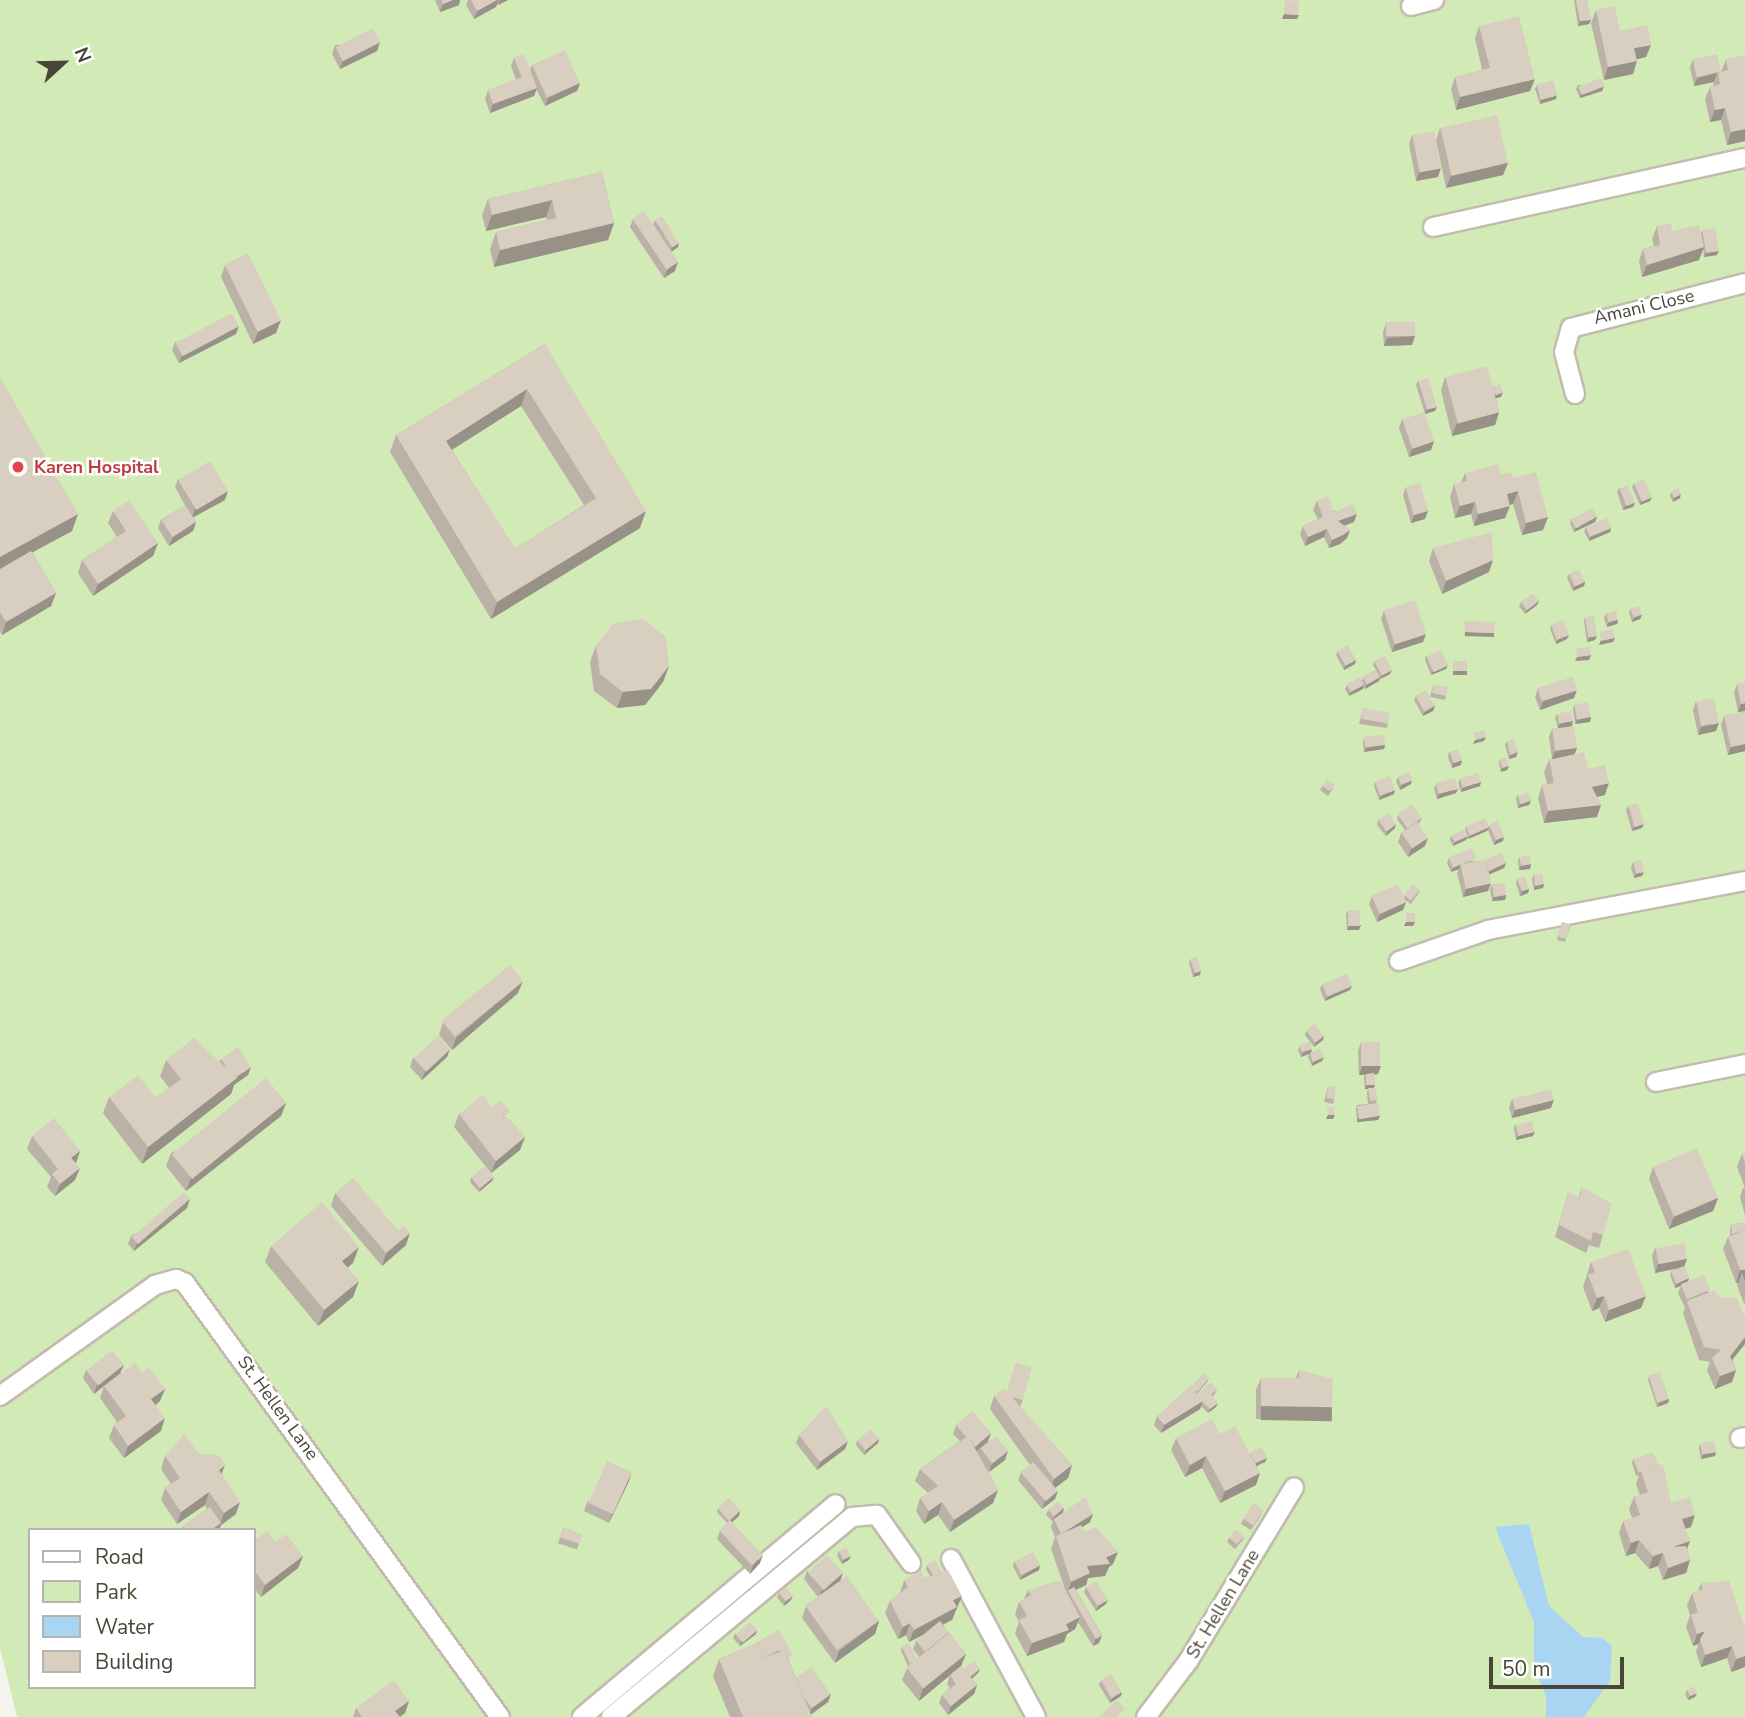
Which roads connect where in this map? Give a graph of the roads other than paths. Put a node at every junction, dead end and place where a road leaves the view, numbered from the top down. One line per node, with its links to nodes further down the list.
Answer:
1 (1434, 0): 2 (street)
2 (1410, 6)
3 (1745, 158): 4 (street)
4 (1433, 227)
5 (1745, 283): 6 (street, Amani Close)
6 (1575, 394)
7 (1745, 881): 8 (street)
8 (1399, 961)
9 (1745, 1064): 10 (street)
10 (1656, 1083)
11 (0, 1396): 16 (street, St. Hellen Lane)
12 (1294, 1487): 20 (street, St. Hellen Lane)
13 (836, 1504): 17 (street)
14 (951, 1559): 19 (street)
15 (911, 1563): 18 (street)
16 (500, 1717)
17 (582, 1717)
18 (611, 1717)
19 (1036, 1717)
20 (1146, 1717)

